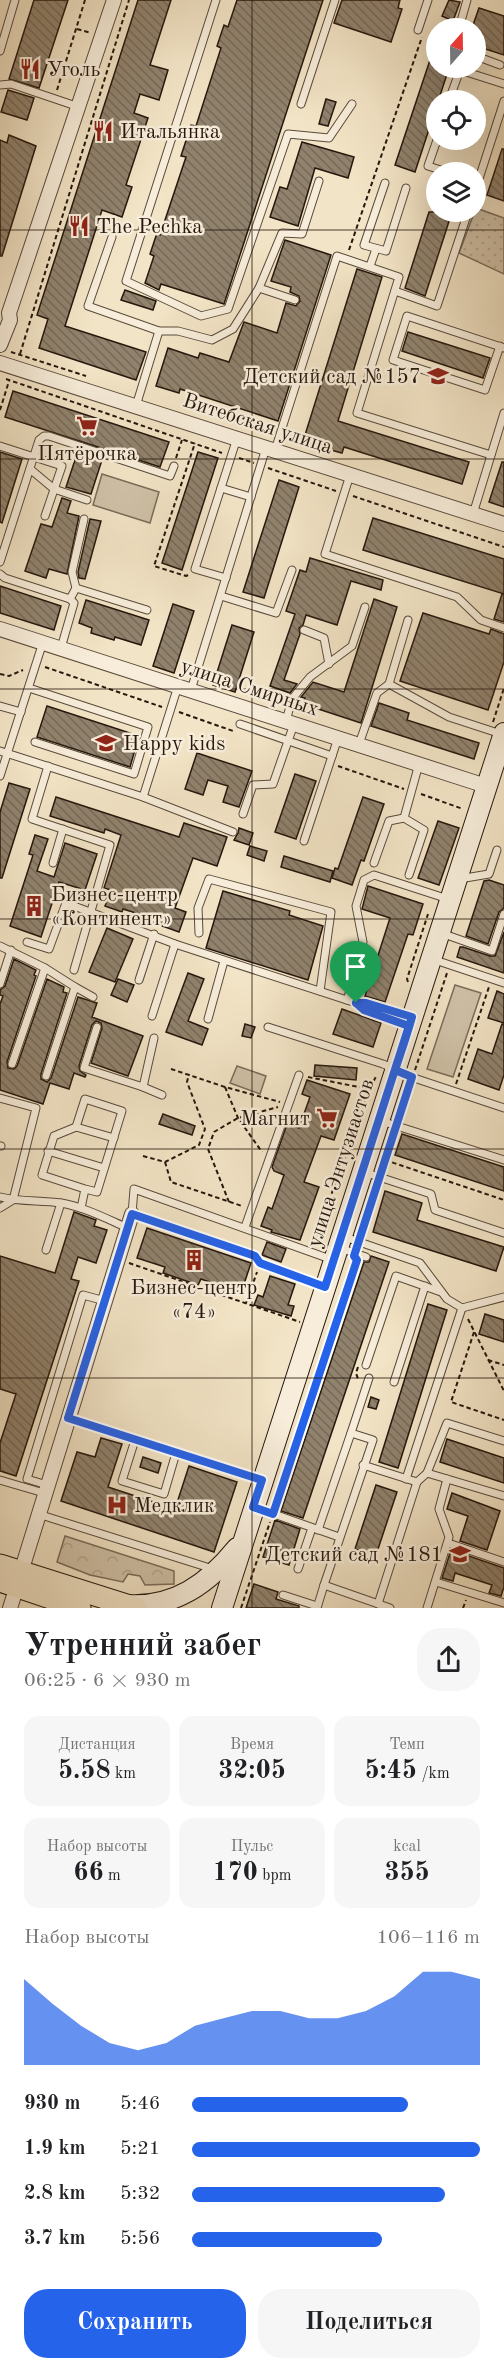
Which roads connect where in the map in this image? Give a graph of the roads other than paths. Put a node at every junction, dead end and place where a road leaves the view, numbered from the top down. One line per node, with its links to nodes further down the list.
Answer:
1 (15, 0): 9 (lane)
2 (114, 0): 18 (street)
3 (216, 0): 16 (lane)
4 (335, 0): 17 (lane)
5 (428, 0): 8 (lane)
6 (467, 0): 7 (lane)
7 (462, 18)
8 (420, 32)
9 (0, 51)
10 (486, 60): 11 (lane)
11 (500, 65)
12 (504, 84): 14 (lane)
13 (0, 85): 18 (lane)
14 (453, 90)
15 (504, 101): 19 (lane)
16 (352, 104)
17 (301, 105)
18 (78, 107): 30 (street)
19 (483, 162)
20 (319, 181): 27 (lane)
21 (385, 183): 25 (lane)
22 (406, 188): 25 (lane)
23 (465, 222): 28 (lane)
24 (112, 237): 32 (lane)
25 (376, 249): 26 (lane)
26 (370, 266): 28 (lane); 40 (lane)
27 (259, 288): 29 (lane); 32 (lane)
28 (395, 291): 41 (lane)
29 (295, 300)
30 (9, 313): 31 (street); 33 (street)
31 (0, 326)
32 (159, 331): 36 (lane)
33 (0, 345)
34 (502, 347): 34 (lane)
35 (0, 363): 36 (street, Витебская улица)
36 (136, 406): 38 (street, Витебская улица)
37 (504, 413): 41 (lane)
38 (237, 438): 40 (street, Витебская улица); 46 (lane)
39 (0, 446): 42 (lane)
40 (271, 449): 45 (street, Витебская улица); 48 (lane)
41 (491, 455): 50 (lane)
42 (34, 457): 43 (lane); 44 (lane); 47 (lane)
43 (174, 466)
44 (30, 469): 47 (lane); 54 (lane)
45 (350, 475): 50 (street, Витебская улица); 64 (lane)
46 (221, 488): 48 (lane); 57 (lane)
47 (54, 489): 49 (lane); 51 (lane)
48 (251, 497): 57 (lane)
49 (87, 500)
50 (472, 514): 53 (street, Витебская улица)
51 (45, 516)
52 (84, 519): 58 (lane)
53 (504, 524)
54 (0, 562)
55 (292, 570): 59 (lane)
56 (0, 574): 60 (lane)
57 (226, 578): 59 (lane)
58 (76, 588): 60 (lane); 62 (lane)
59 (220, 596): 72 (lane)
60 (70, 599): 68 (lane)
61 (365, 607): 69 (lane)
62 (147, 610)
63 (408, 620): 70 (lane)
64 (504, 628)
65 (0, 629): 67 (street, улица Смирных)
66 (304, 630): 69 (lane)
67 (43, 642): 68 (street, улица Смирных); 71 (lane)
68 (61, 648): 72 (street, улица Смирных)
69 (329, 664): 75 (lane)
70 (389, 684): 80 (lane); 81 (lane)
71 (29, 688): 74 (lane); 79 (lane)
72 (184, 688): 75 (street, улица Смирных); 88 (lane)
73 (0, 706): 74 (lane)
74 (21, 712): 82 (lane)
75 (290, 722): 77 (street, улица Смирных); 78 (lane)
76 (240, 724): 78 (lane)
77 (338, 738): 81 (street, улица Смирных); 83 (lane)
78 (288, 741): 83 (lane); 89 (lane)
79 (35, 742)
80 (502, 742): 87 (main road, улица Энтузиастов)
81 (359, 744): 84 (street, улица Смирных)
82 (4, 752): 85 (lane); 86 (lane)
83 (332, 756): 93 (lane)
84 (419, 764): 87 (street, улица Смирных); 90 (lane)
85 (48, 766): 88 (lane); 91 (lane)
86 (0, 776)
87 (486, 786): 98 (main road, улица Энтузиастов)
88 (143, 798): 92 (lane)
89 (243, 814)
90 (404, 818): 96 (lane); 97 (lane)
91 (63, 829): 95 (lane); 100 (lane)
92 (233, 832)
93 (304, 841)
94 (497, 850): 98 (lane)
95 (53, 863)
96 (374, 863)
97 (409, 875)
98 (456, 879): 99 (main road, улица Энтузиастов)
99 (450, 899): 102 (main road, улица Энтузиастов); 106 (lane)
100 (91, 910): 104 (lane); 105 (lane); 114 (lane)
101 (504, 914): 102 (lane)
102 (439, 932): 111 (main road, улица Энтузиастов)
103 (199, 933): 119 (lane)
104 (154, 934): 107 (lane); 115 (lane)
105 (27, 942)
106 (363, 942)
107 (176, 944): 112 (lane); 122 (lane)
108 (0, 946): 109 (lane)
109 (11, 950): 113 (lane); 117 (lane)
110 (362, 955): 121 (lane)
111 (430, 958): 116 (lane); 124 (main road, улица Энтузиастов)
112 (224, 961): 119 (lane); 123 (lane)
113 (45, 968): 118 (lane); 128 (lane)
114 (74, 970)
115 (139, 980)
116 (504, 983)
117 (0, 984)
118 (75, 987): 120 (lane); 131 (lane)
119 (320, 991): 121 (lane)
120 (93, 997)
121 (347, 1000): 124 (lane)
122 (152, 1016)
123 (207, 1018)
124 (410, 1022): 129 (main road, улица Энтузиастов)
125 (268, 1027): 129 (lane)
126 (97, 1028): 132 (lane)
127 (154, 1038): 132 (lane)
128 (12, 1064)
129 (404, 1073): 135 (lane); 136 (main road, улица Энтузиастов)
130 (299, 1075): 150 (lane)
131 (46, 1076)
132 (143, 1087): 133 (lane)
133 (162, 1095)
134 (0, 1098): 145 (lane)
135 (504, 1108)
136 (388, 1123): 140 (lane); 142 (main road, улица Энтузиастов)
137 (76, 1126): 138 (lane); 138 (lane); 139 (lane)
138 (114, 1138): 141 (lane)
139 (48, 1151): 141 (lane); 143 (lane)
140 (504, 1160)
141 (104, 1168): 143 (lane)
142 (371, 1174): 151 (lane); 152 (main road, улица Энтузиастов)
143 (86, 1190): 148 (lane)
144 (0, 1197): 145 (lane)
145 (13, 1200): 146 (lane); 147 (lane)
146 (61, 1203): 148 (lane); 153 (lane)
147 (0, 1208)
148 (81, 1209): 149 (lane)
149 (130, 1221): 150 (lane); 155 (lane); 159 (street)
150 (245, 1227): 152 (lane)
151 (504, 1233)
152 (345, 1248): 154 (lane); 155 (main road, улица Энтузиастов); 157 (lane)
153 (46, 1250)
154 (366, 1257)
155 (325, 1287): 174 (main road, улица Энтузиастов)
156 (425, 1287): 157 (lane); 161 (lane); 163 (lane)
157 (441, 1292): 160 (lane)
158 (504, 1297): 160 (lane)
159 (105, 1301): 164 (street); 176 (lane)
160 (462, 1308): 171 (lane)
161 (363, 1364)
162 (369, 1378): 165 (lane)
163 (394, 1382)
164 (68, 1418): 166 (lane); 176 (street)
165 (351, 1433): 169 (lane); 180 (lane)
166 (135, 1440): 168 (lane); 168 (lane)
167 (504, 1441): 170 (lane)
168 (176, 1453): 174 (lane)
169 (363, 1465): 171 (lane); 181 (lane)
170 (428, 1473): 172 (lane); 175 (lane)
171 (406, 1479): 175 (lane)
172 (447, 1479): 177 (lane); 183 (lane)
173 (0, 1480): 176 (lane)
174 (262, 1480): 178 (main road, улица Энтузиастов)
175 (417, 1482): 193 (lane)
176 (45, 1489): 179 (street)
177 (504, 1496)
178 (253, 1507): 180 (lane); 182 (main road, улица Энтузиастов)
179 (38, 1514): 187 (lane); 188 (street)
180 (315, 1529): 181 (lane); 186 (lane)
181 (339, 1537): 190 (lane)
182 (244, 1539): 187 (main road); 198 (main road, улица Энтузиастов)
183 (448, 1543): 184 (lane); 189 (lane)
184 (504, 1562)
185 (0, 1565): 188 (main road)
186 (298, 1569)
187 (218, 1570): 194 (main road)
188 (13, 1580): 194 (main road); 196 (street); 197 (main road)
189 (436, 1582): 192 (lane); 200 (lane)
190 (324, 1586): 193 (lane); 195 (lane)
191 (283, 1595): 195 (lane)
192 (504, 1603)
193 (378, 1604): 199 (lane)
194 (131, 1606)
195 (317, 1607)
196 (10, 1608)
197 (80, 1608)
198 (222, 1608)
199 (390, 1608)
200 (427, 1608)

